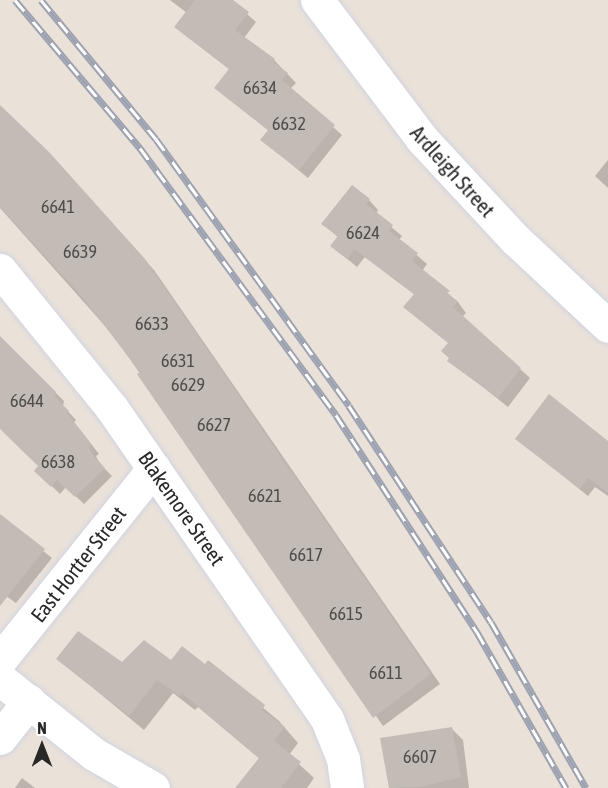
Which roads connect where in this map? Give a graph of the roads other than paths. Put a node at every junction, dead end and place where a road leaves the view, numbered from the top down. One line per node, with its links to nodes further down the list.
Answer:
1 (316, 0): 3 (street, Ardleigh Street)
2 (0, 270): 4 (street, Blakemore Street)
3 (608, 326)
4 (154, 468): 5 (street, East Hortter Street); 10 (street, Blakemore Street)
5 (0, 660)
6 (0, 679): 7 (street)
7 (29, 701): 8 (street); 9 (street)
8 (0, 738)
9 (94, 754): 11 (street); 12 (street)
10 (345, 774)
11 (117, 788)
12 (153, 788)

